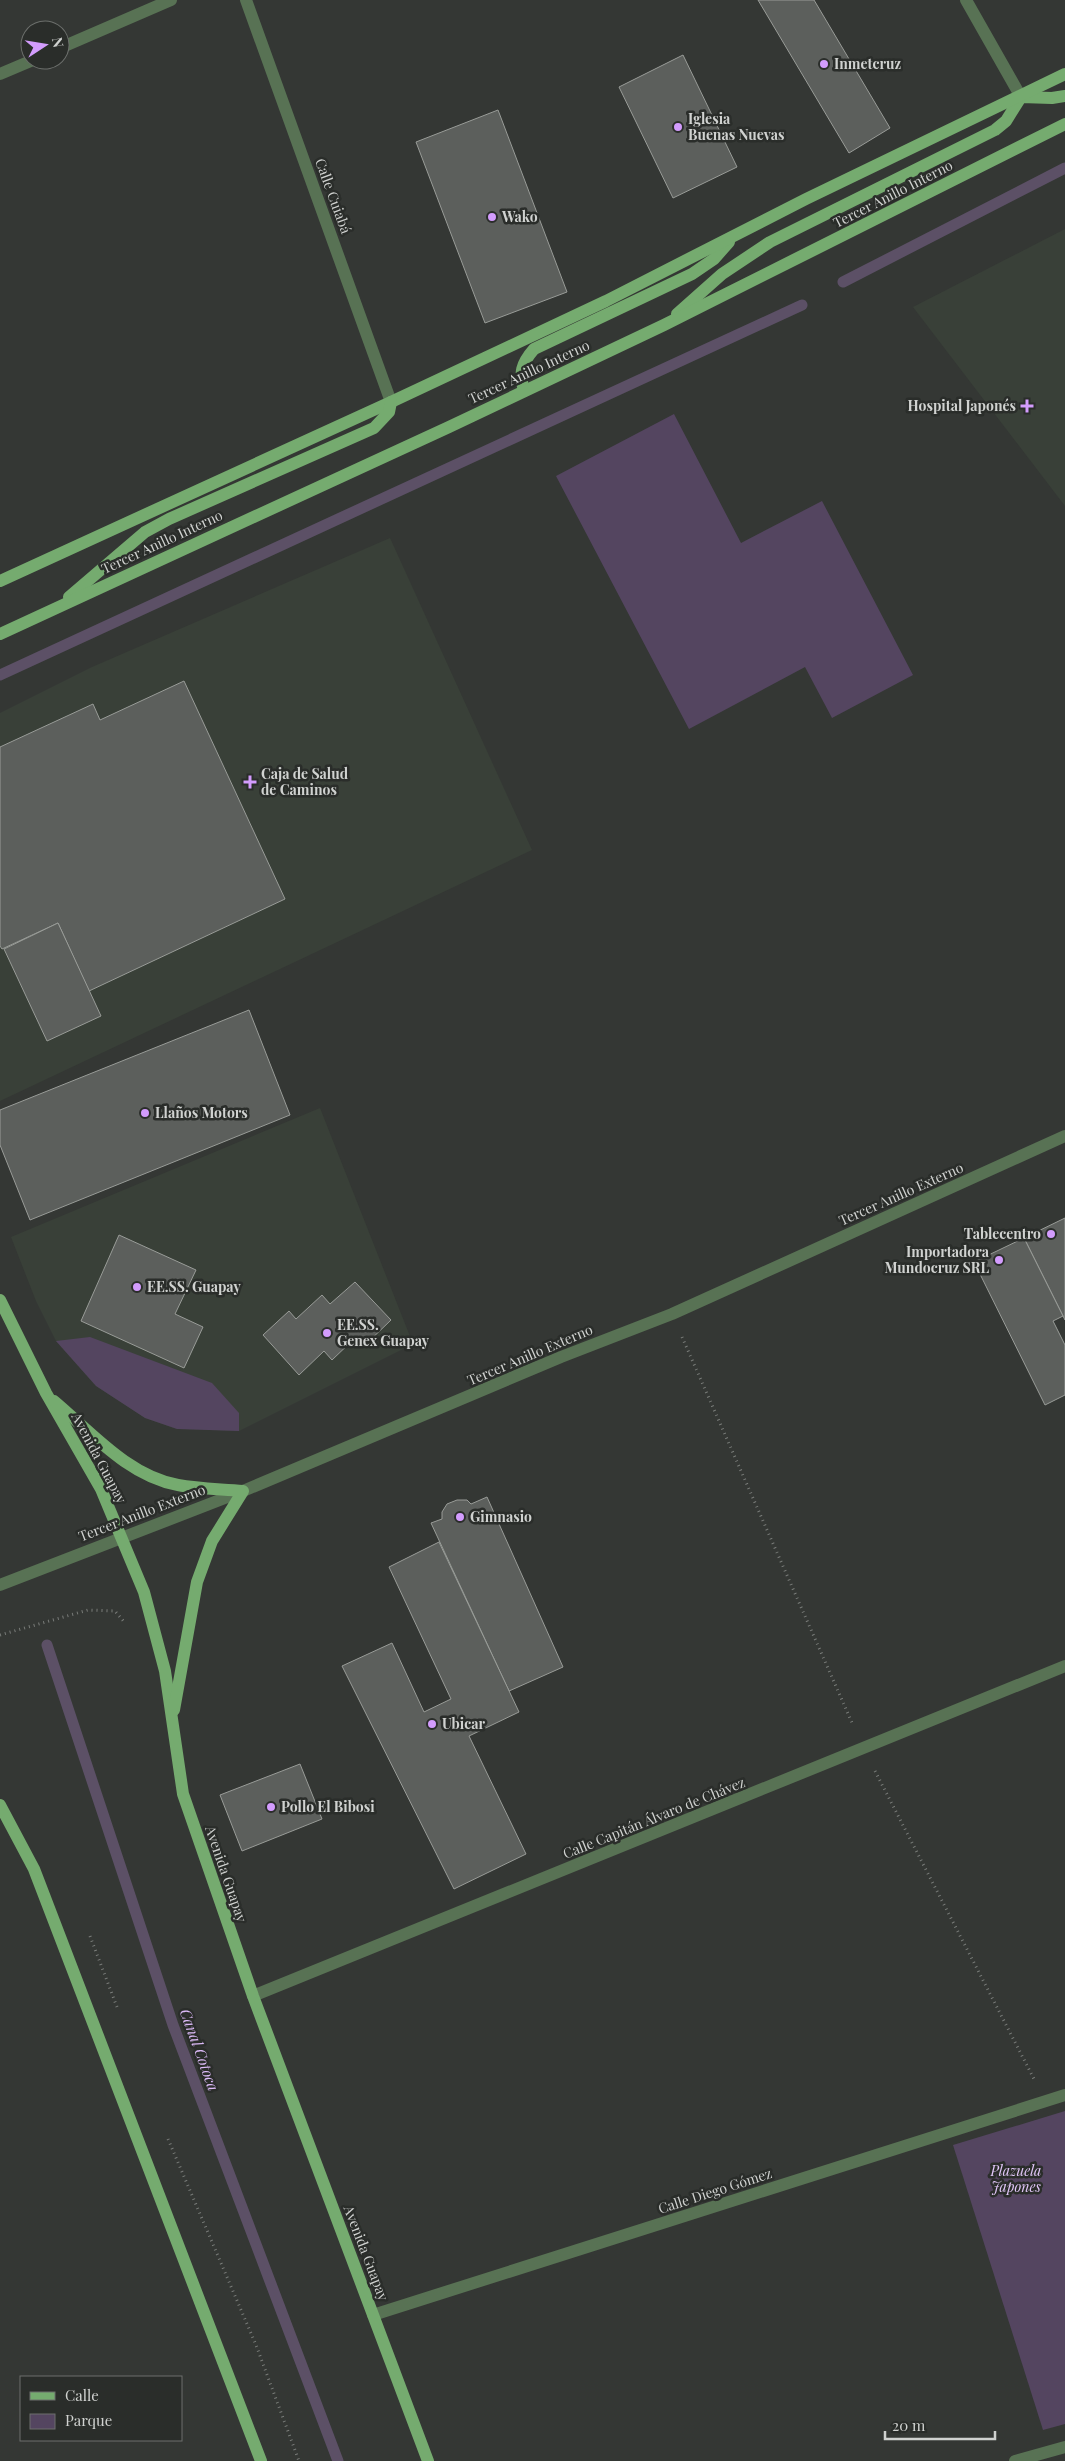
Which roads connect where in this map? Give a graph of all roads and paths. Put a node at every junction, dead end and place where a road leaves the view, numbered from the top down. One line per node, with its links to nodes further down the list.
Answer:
1 (171, 0): 4 (street)
2 (246, 0): 14 (street, Calle Cuiabá)
3 (966, 0): 9 (street)
4 (70, 44)
5 (20, 66): 6 (street)
6 (0, 74)
7 (1065, 74): 9 (main road)
8 (1065, 96): 9 (main road)
9 (1021, 97): 11 (main road); 12 (main road)
10 (1065, 124): 12 (main road, Tercer Anillo Interno)
11 (734, 236): 13 (main road); 14 (main road)
12 (664, 325): 13 (main road, Tercer Anillo Interno)
13 (524, 391): 16 (main road, Tercer Anillo Interno)
14 (391, 402): 15 (main road); 16 (main road)
15 (0, 581)
16 (56, 608): 17 (main road, Tercer Anillo Interno)
17 (0, 634)
18 (1065, 1136): 20 (street, Tercer Anillo Externo)
19 (0, 1300): 21 (main road, Avenida Guapay)
20 (672, 1314): 22 (street, Tercer Anillo Externo); 29 (path)
21 (46, 1393): 22 (main road); 23 (main road, Avenida Guapay)
22 (243, 1491): 23 (street, Tercer Anillo Externo); 28 (main road)
23 (121, 1536): 24 (street, Tercer Anillo Externo); 28 (main road, Avenida Guapay)
24 (0, 1585)
25 (126, 1625): 26 (path)
26 (0, 1635)
27 (1065, 1666): 29 (street, Calle Capitán Álvaro de Chávez)
28 (172, 1720): 31 (main road, Avenida Guapay)
29 (864, 1749): 31 (street, Calle Capitán Álvaro de Chávez); 33 (path)
30 (0, 1805): 36 (main road)
31 (253, 1996): 34 (main road, Avenida Guapay)
32 (1065, 2095): 33 (street, Calle Diego Gómez)
33 (1046, 2102): 34 (street, Calle Diego Gómez)
34 (373, 2314): 37 (main road, Avenida Guapay)
35 (1065, 2446): 38 (street)
36 (261, 2461)
37 (428, 2461)
38 (1015, 2461)

